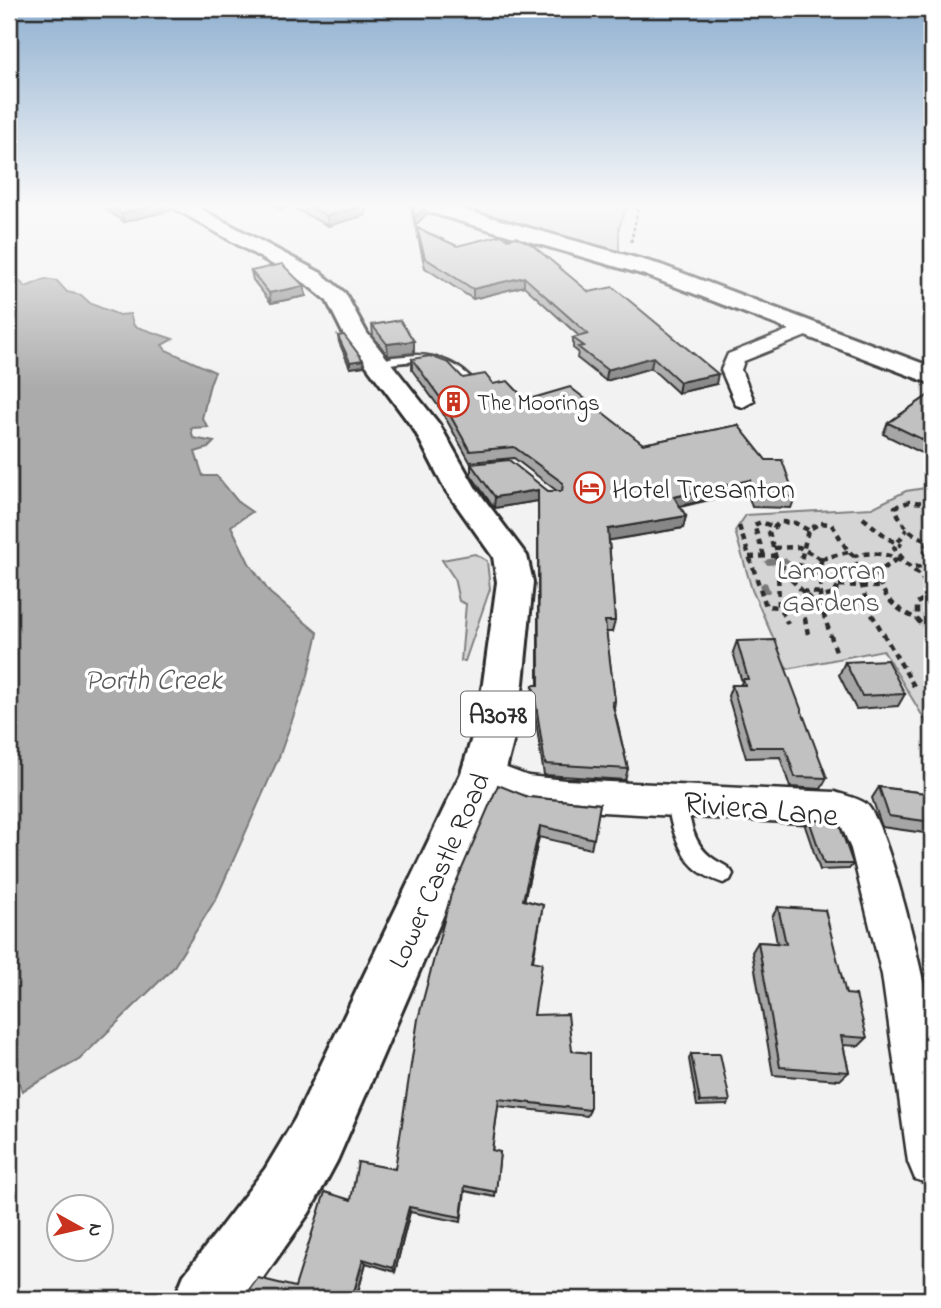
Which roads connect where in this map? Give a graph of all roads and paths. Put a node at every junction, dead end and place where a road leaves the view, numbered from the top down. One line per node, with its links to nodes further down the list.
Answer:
1 (288, 266): 4 (main road, Lower Castle Road / A3078)
2 (639, 266): 3 (main road)
3 (808, 328): 5 (main road); 7 (street)
4 (379, 363): 6 (lane); 47 (main road, Lower Castle Road / A3078)
5 (932, 376)
6 (471, 383)
7 (744, 401)
8 (932, 503): 12 (path)
9 (863, 518): 15 (path, bridge)
10 (739, 526): 22 (path)
11 (775, 527): 13 (path); 17 (path); 19 (path)
12 (907, 529): 14 (path); 26 (path)
13 (808, 530): 16 (path); 18 (path)
14 (930, 541): 24 (path)
15 (902, 546)
16 (806, 547): 17 (path); 25 (path); 30 (path)
17 (774, 548): 20 (path)
18 (848, 552): 21 (path); 25 (path)
19 (764, 556): 20 (path); 22 (path)
20 (775, 556): 28 (path)
21 (854, 556): 23 (path); 33 (path)
22 (749, 557): 40 (path)
23 (898, 558): 26 (path); 34 (path)
24 (932, 558)
25 (821, 559): 31 (path)
26 (904, 561): 29 (path)
27 (932, 564): 29 (path)
28 (778, 566): 30 (path); 35 (path); 40 (path)
29 (915, 567): 36 (path)
30 (799, 569): 31 (path)
31 (816, 574): 32 (path); 37 (path)
32 (839, 585): 33 (path); 37 (path)
33 (858, 586): 34 (path); 46 (path)
34 (879, 587): 41 (path)
35 (802, 591): 37 (path); 38 (path)
36 (932, 592): 41 (path)
37 (822, 595): 39 (path)
38 (813, 603): 39 (path); 43 (path)
39 (820, 604): 45 (path)
40 (779, 607): 42 (path)
41 (917, 619): 44 (path)
42 (788, 624)
43 (808, 634)
44 (932, 637)
45 (836, 651)
46 (914, 686)
47 (483, 773): 48 (street, Riviera Lane); 51 (main road, Lower Castle Road / A3078)
48 (678, 801): 49 (lane); 50 (street, Riviera Lane)
49 (723, 874)
50 (932, 1162)
51 (208, 1299)

